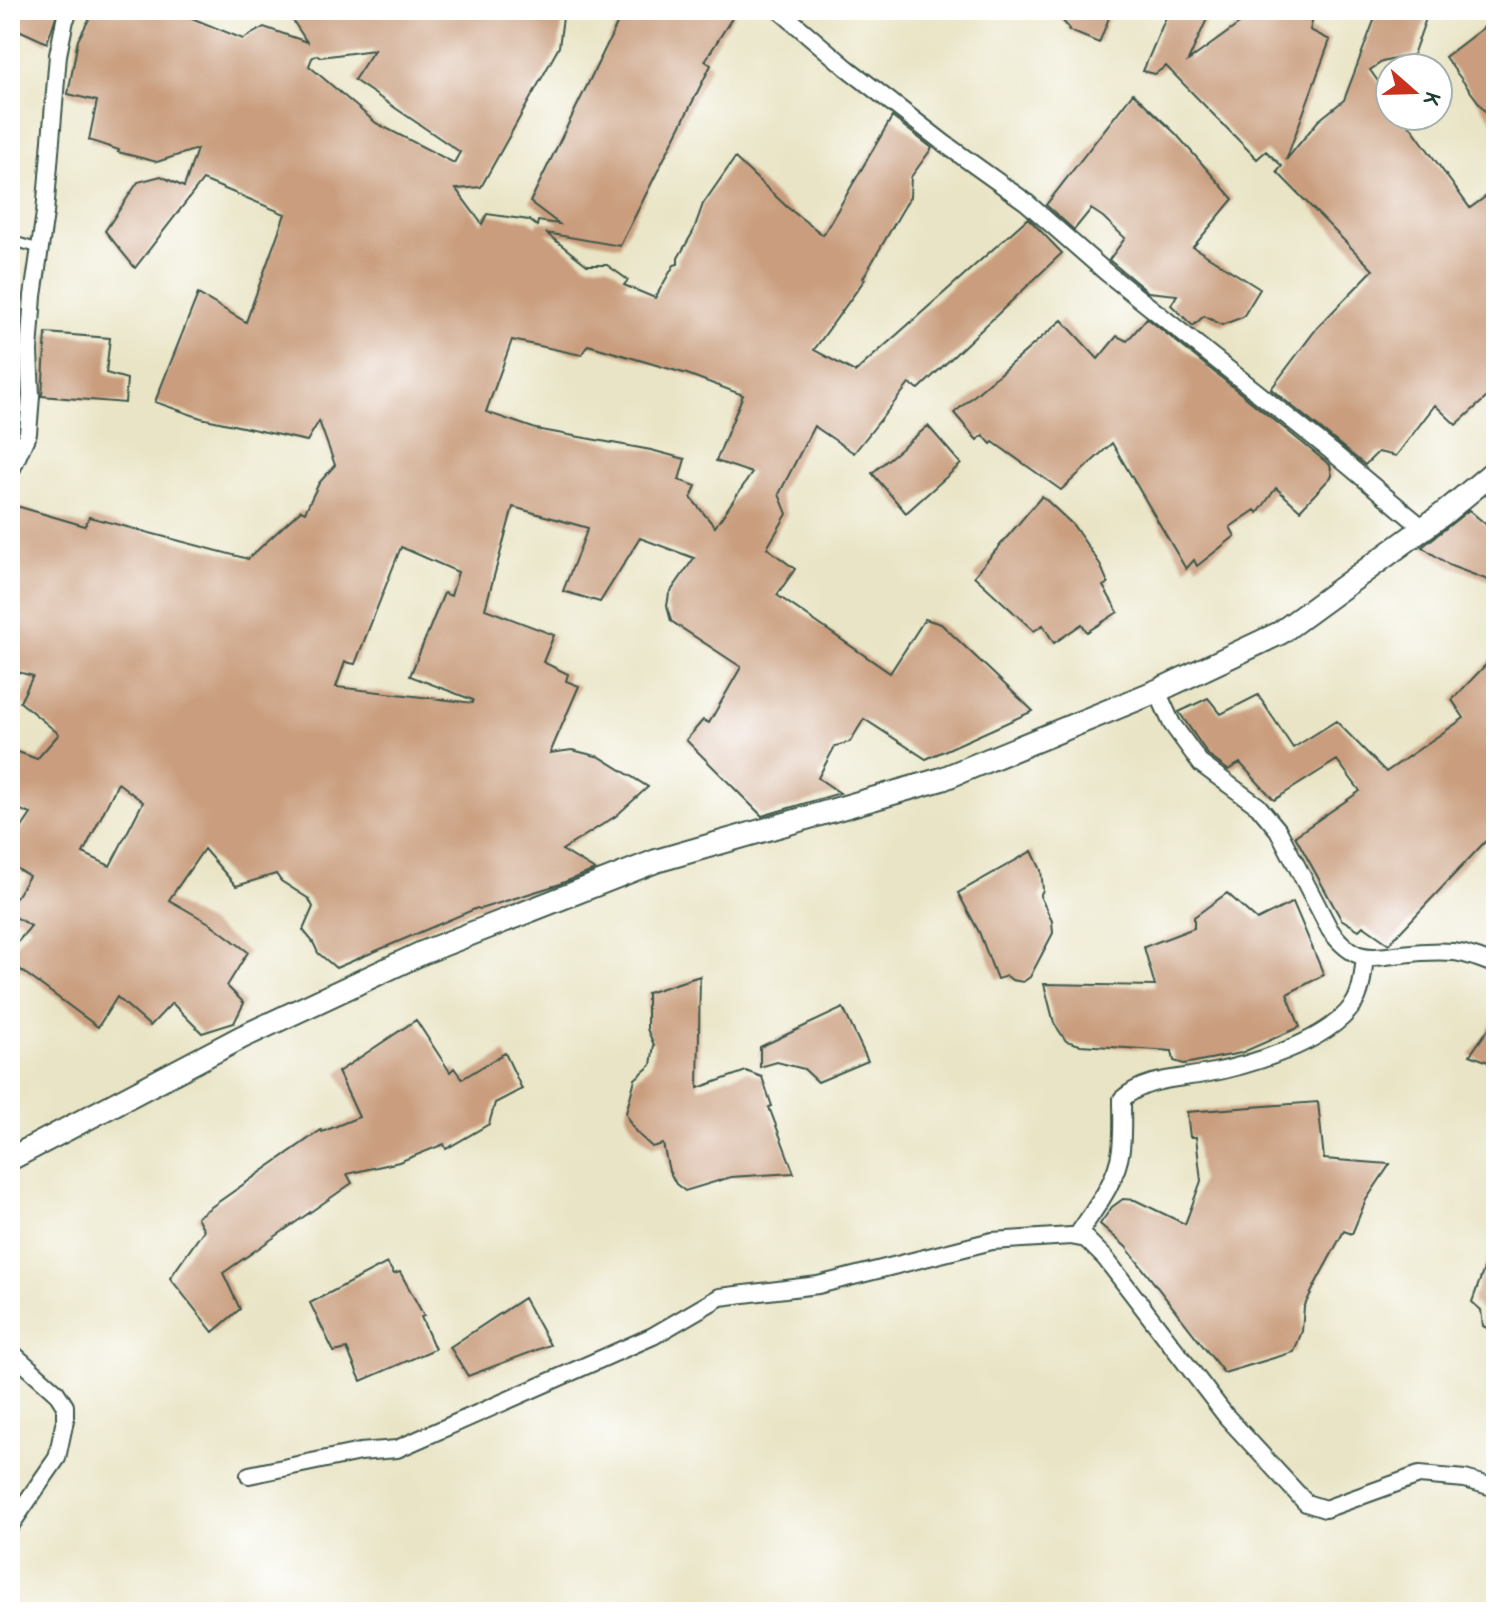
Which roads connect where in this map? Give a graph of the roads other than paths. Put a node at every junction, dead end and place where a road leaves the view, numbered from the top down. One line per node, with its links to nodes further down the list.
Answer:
1 (70, 10): 4 (street)
2 (779, 10): 7 (street)
3 (10, 240): 4 (lane)
4 (40, 249): 6 (street)
5 (1496, 470): 7 (street)
6 (10, 473)
7 (1423, 528): 8 (street)
8 (1157, 691): 9 (street); 11 (street)
9 (1365, 957): 10 (street); 12 (street)
10 (1496, 965)
11 (10, 1159)
12 (1076, 1237): 14 (street); 15 (street)
13 (10, 1351): 16 (street)
14 (249, 1475)
15 (1496, 1488)
16 (10, 1526)

